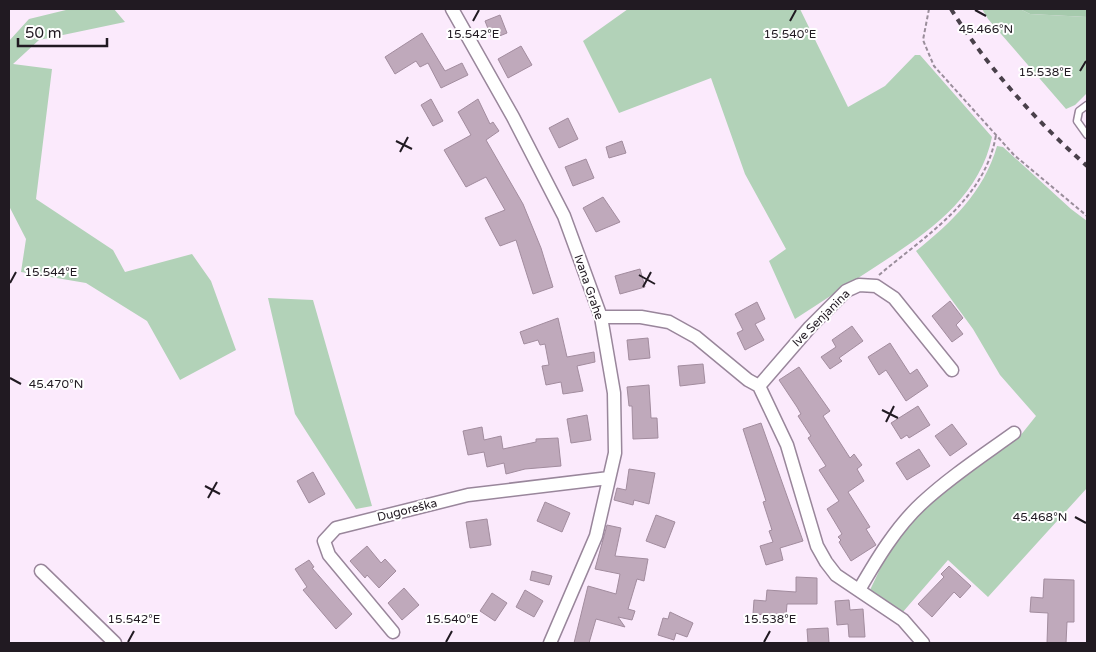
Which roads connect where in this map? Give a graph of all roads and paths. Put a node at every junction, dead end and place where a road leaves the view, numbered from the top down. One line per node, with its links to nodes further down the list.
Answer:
1 (452, 9): 8 (street, Ivana Grahe)
2 (929, 9): 4 (path)
3 (1087, 105): 5 (lane)
4 (996, 135): 6 (path); 7 (path)
5 (1087, 136)
6 (1087, 216)
7 (867, 285): 9 (street, Ive Senjanina); 10 (street, Ive Senjanina)
8 (601, 317): 10 (street); 12 (street, Ivana Grahe)
9 (952, 370)
10 (759, 386): 14 (street)
11 (1014, 433): 14 (street)
12 (609, 478): 15 (street, Dugoreška); 17 (street, Ivana Grahe)
13 (41, 571): 16 (street)
14 (859, 590): 18 (street)
15 (393, 632)
16 (115, 643)
17 (550, 643)
18 (923, 643)

